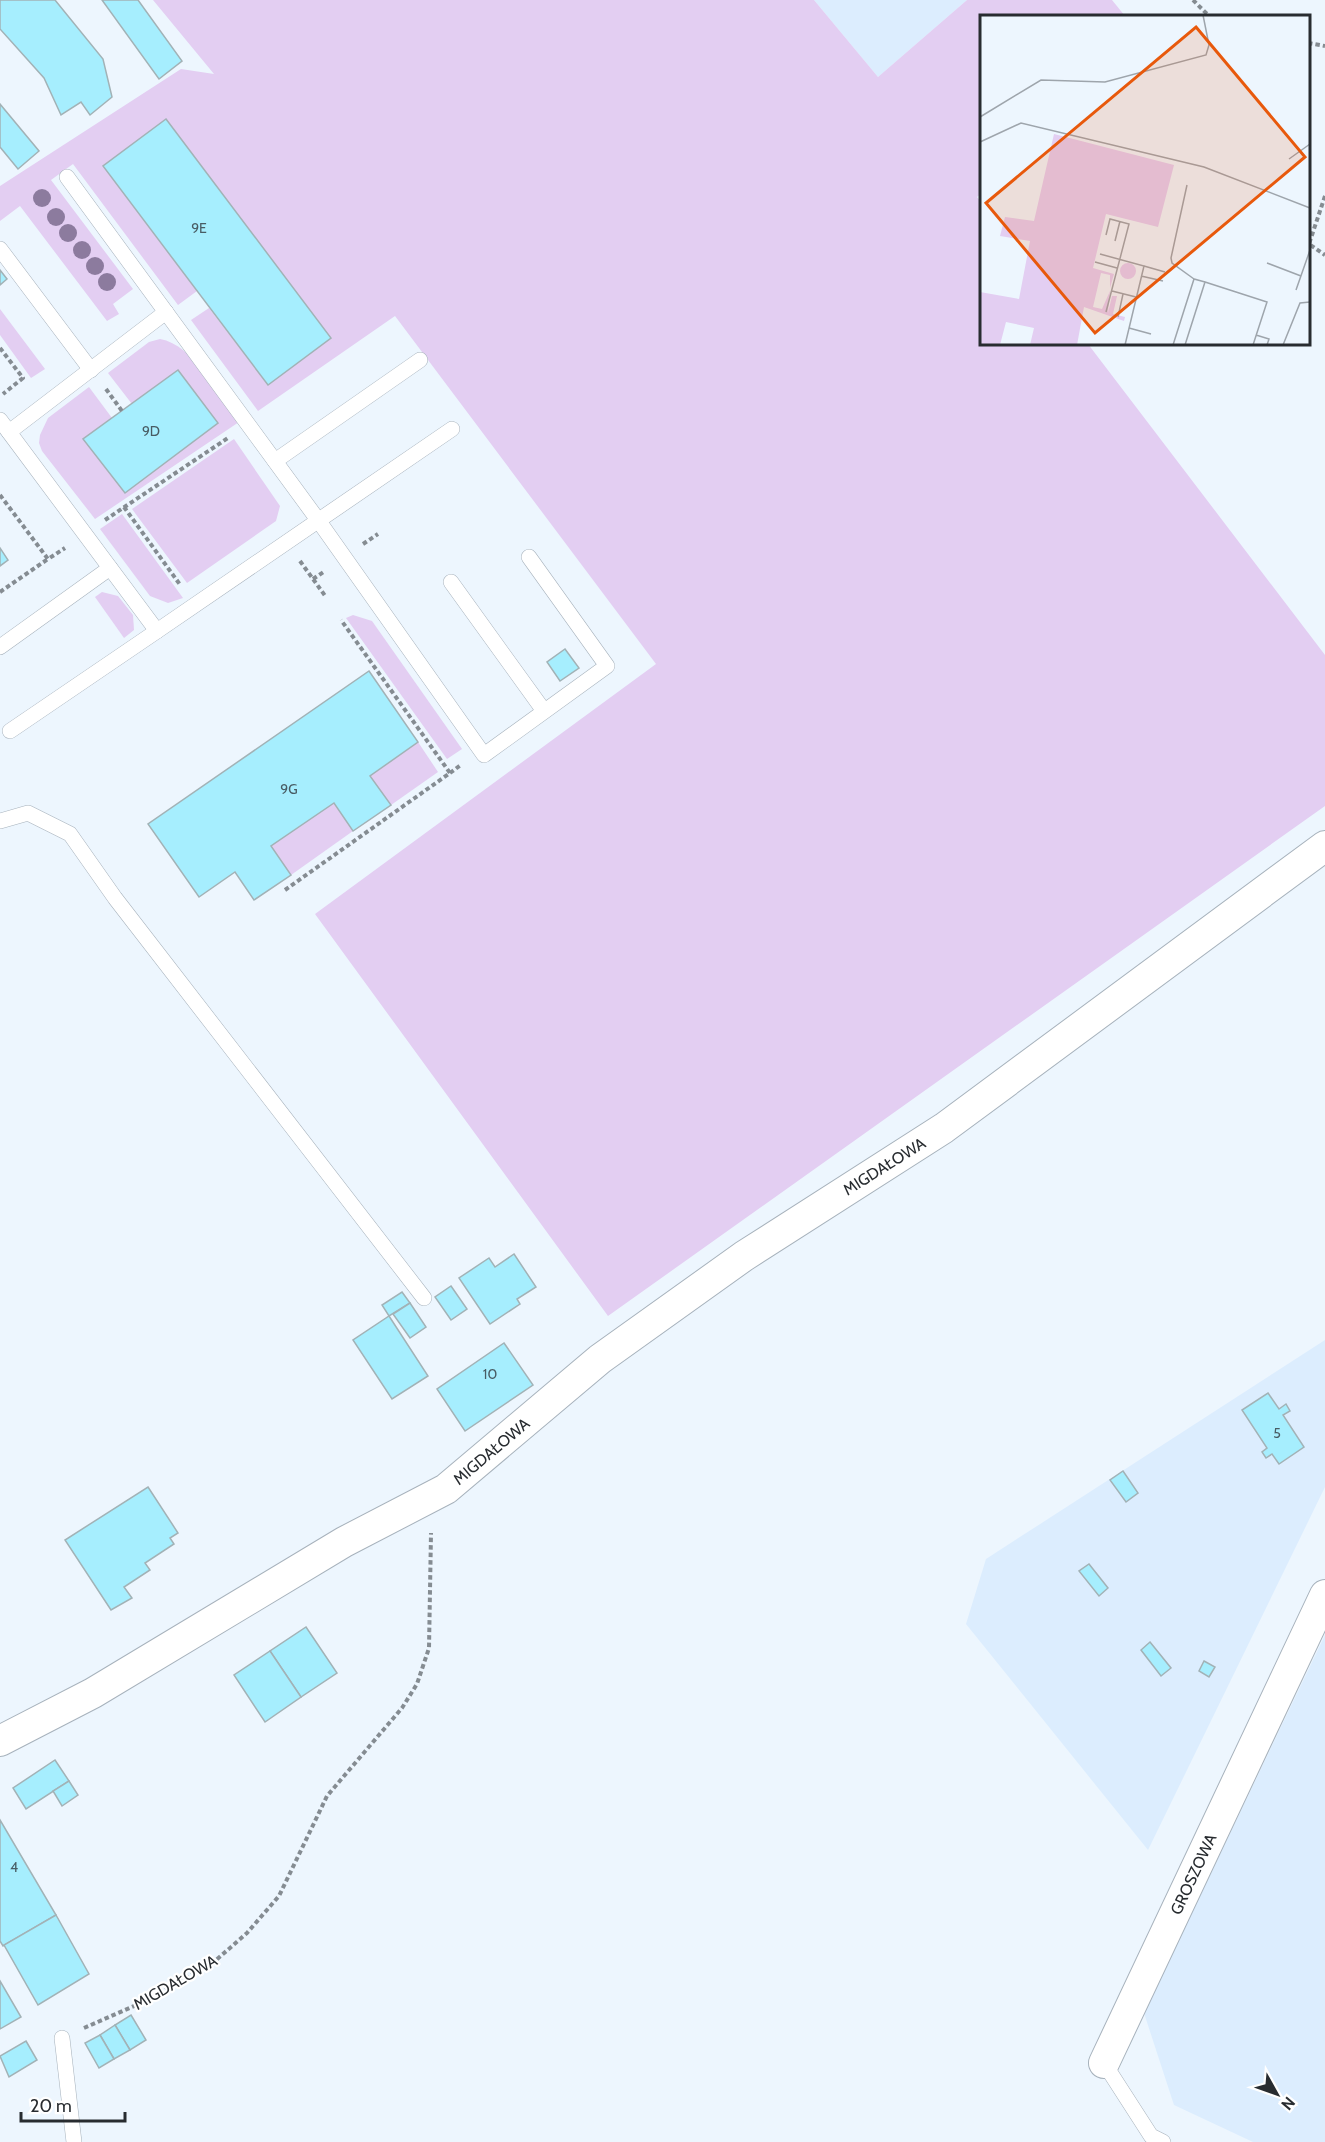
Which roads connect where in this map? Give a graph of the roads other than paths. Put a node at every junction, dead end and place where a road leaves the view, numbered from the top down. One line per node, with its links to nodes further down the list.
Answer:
1 (67, 177): 3 (lane)
2 (0, 249): 5 (lane)
3 (166, 312): 5 (lane); 8 (lane)
4 (420, 360): 8 (lane)
5 (91, 370): 6 (lane)
6 (4, 426): 11 (lane)
7 (452, 429): 9 (lane)
8 (275, 461): 9 (lane)
9 (318, 520): 13 (lane); 15 (lane)
10 (529, 557): 15 (lane)
11 (110, 568): 13 (lane); 14 (lane)
12 (451, 582): 15 (lane)
13 (157, 631): 16 (lane)
14 (0, 647)
15 (544, 711)
16 (10, 730)
17 (0, 821): 19 (lane)
18 (1325, 846): 21 (street, MIGDAŁOWA)
19 (424, 1298)
20 (1325, 1595): 23 (street, GROSZOWA)
21 (0, 1741)
22 (62, 2038): 24 (lane)
23 (1104, 2063): 25 (lane, GROSZOWA)
24 (74, 2142)
25 (1163, 2142)

